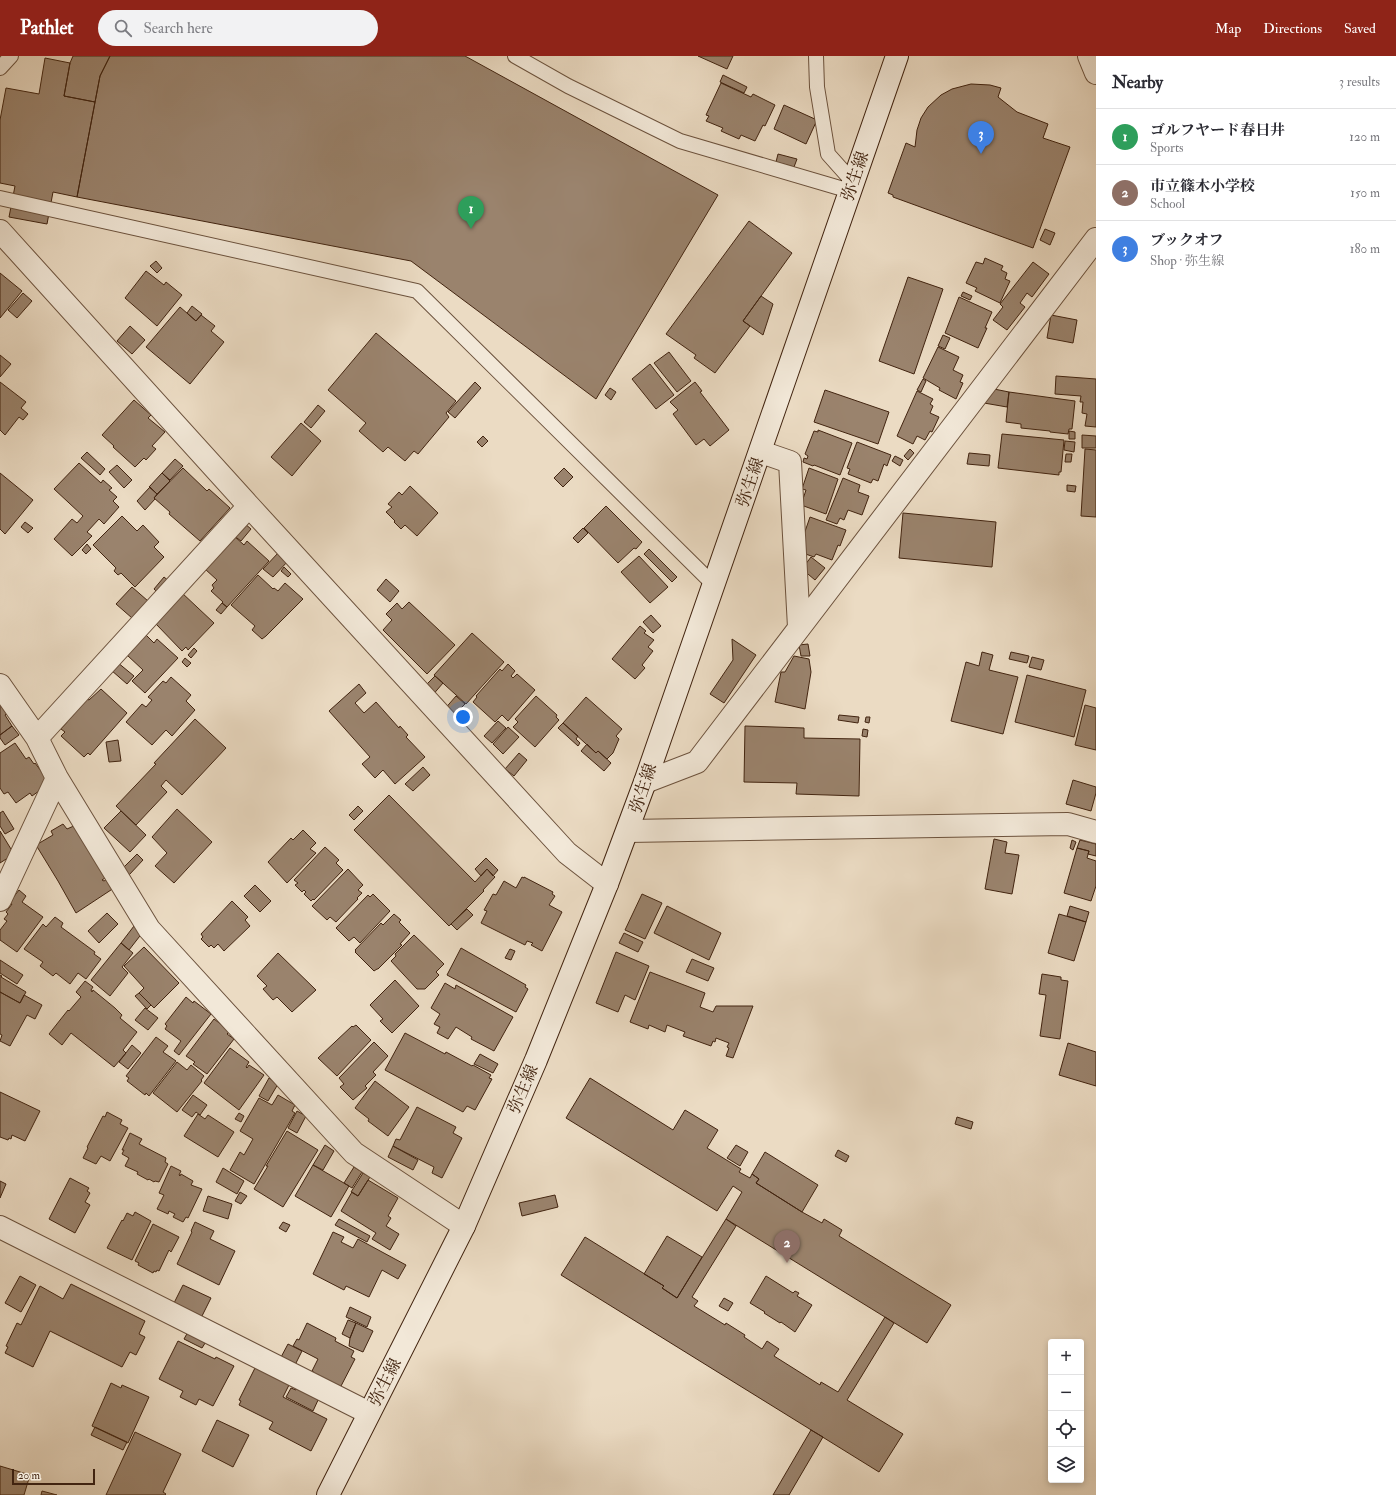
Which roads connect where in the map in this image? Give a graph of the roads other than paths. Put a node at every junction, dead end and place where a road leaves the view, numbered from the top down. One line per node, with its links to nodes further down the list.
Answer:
1 (11, 56): 6 (lane)
2 (515, 56): 8 (lane)
3 (816, 56): 8 (lane)
4 (897, 56): 8 (street, 弥生線)
5 (1089, 56): 7 (street)
6 (0, 68)
7 (1096, 73)
8 (851, 187): 12 (street, 弥生線)
9 (0, 198): 14 (lane)
10 (0, 231): 13 (street)
11 (1096, 239): 15 (street)
12 (761, 452): 14 (street, 弥生線); 15 (street)
13 (249, 506): 17 (street); 22 (street)
14 (714, 585): 19 (street, 弥生線)
15 (799, 627): 19 (street)
16 (0, 685): 17 (street)
17 (37, 738): 18 (street)
18 (57, 778): 23 (street); 24 (street)
19 (645, 782): 20 (street, 弥生線)
20 (628, 831): 21 (street); 22 (street, 弥生線)
21 (1096, 832)
22 (607, 884): 24 (street, 弥生線)
23 (0, 900)
24 (464, 1226): 26 (street, 弥生線)
25 (0, 1227): 26 (street)
26 (369, 1414): 27 (street, 弥生線)
27 (328, 1495)

